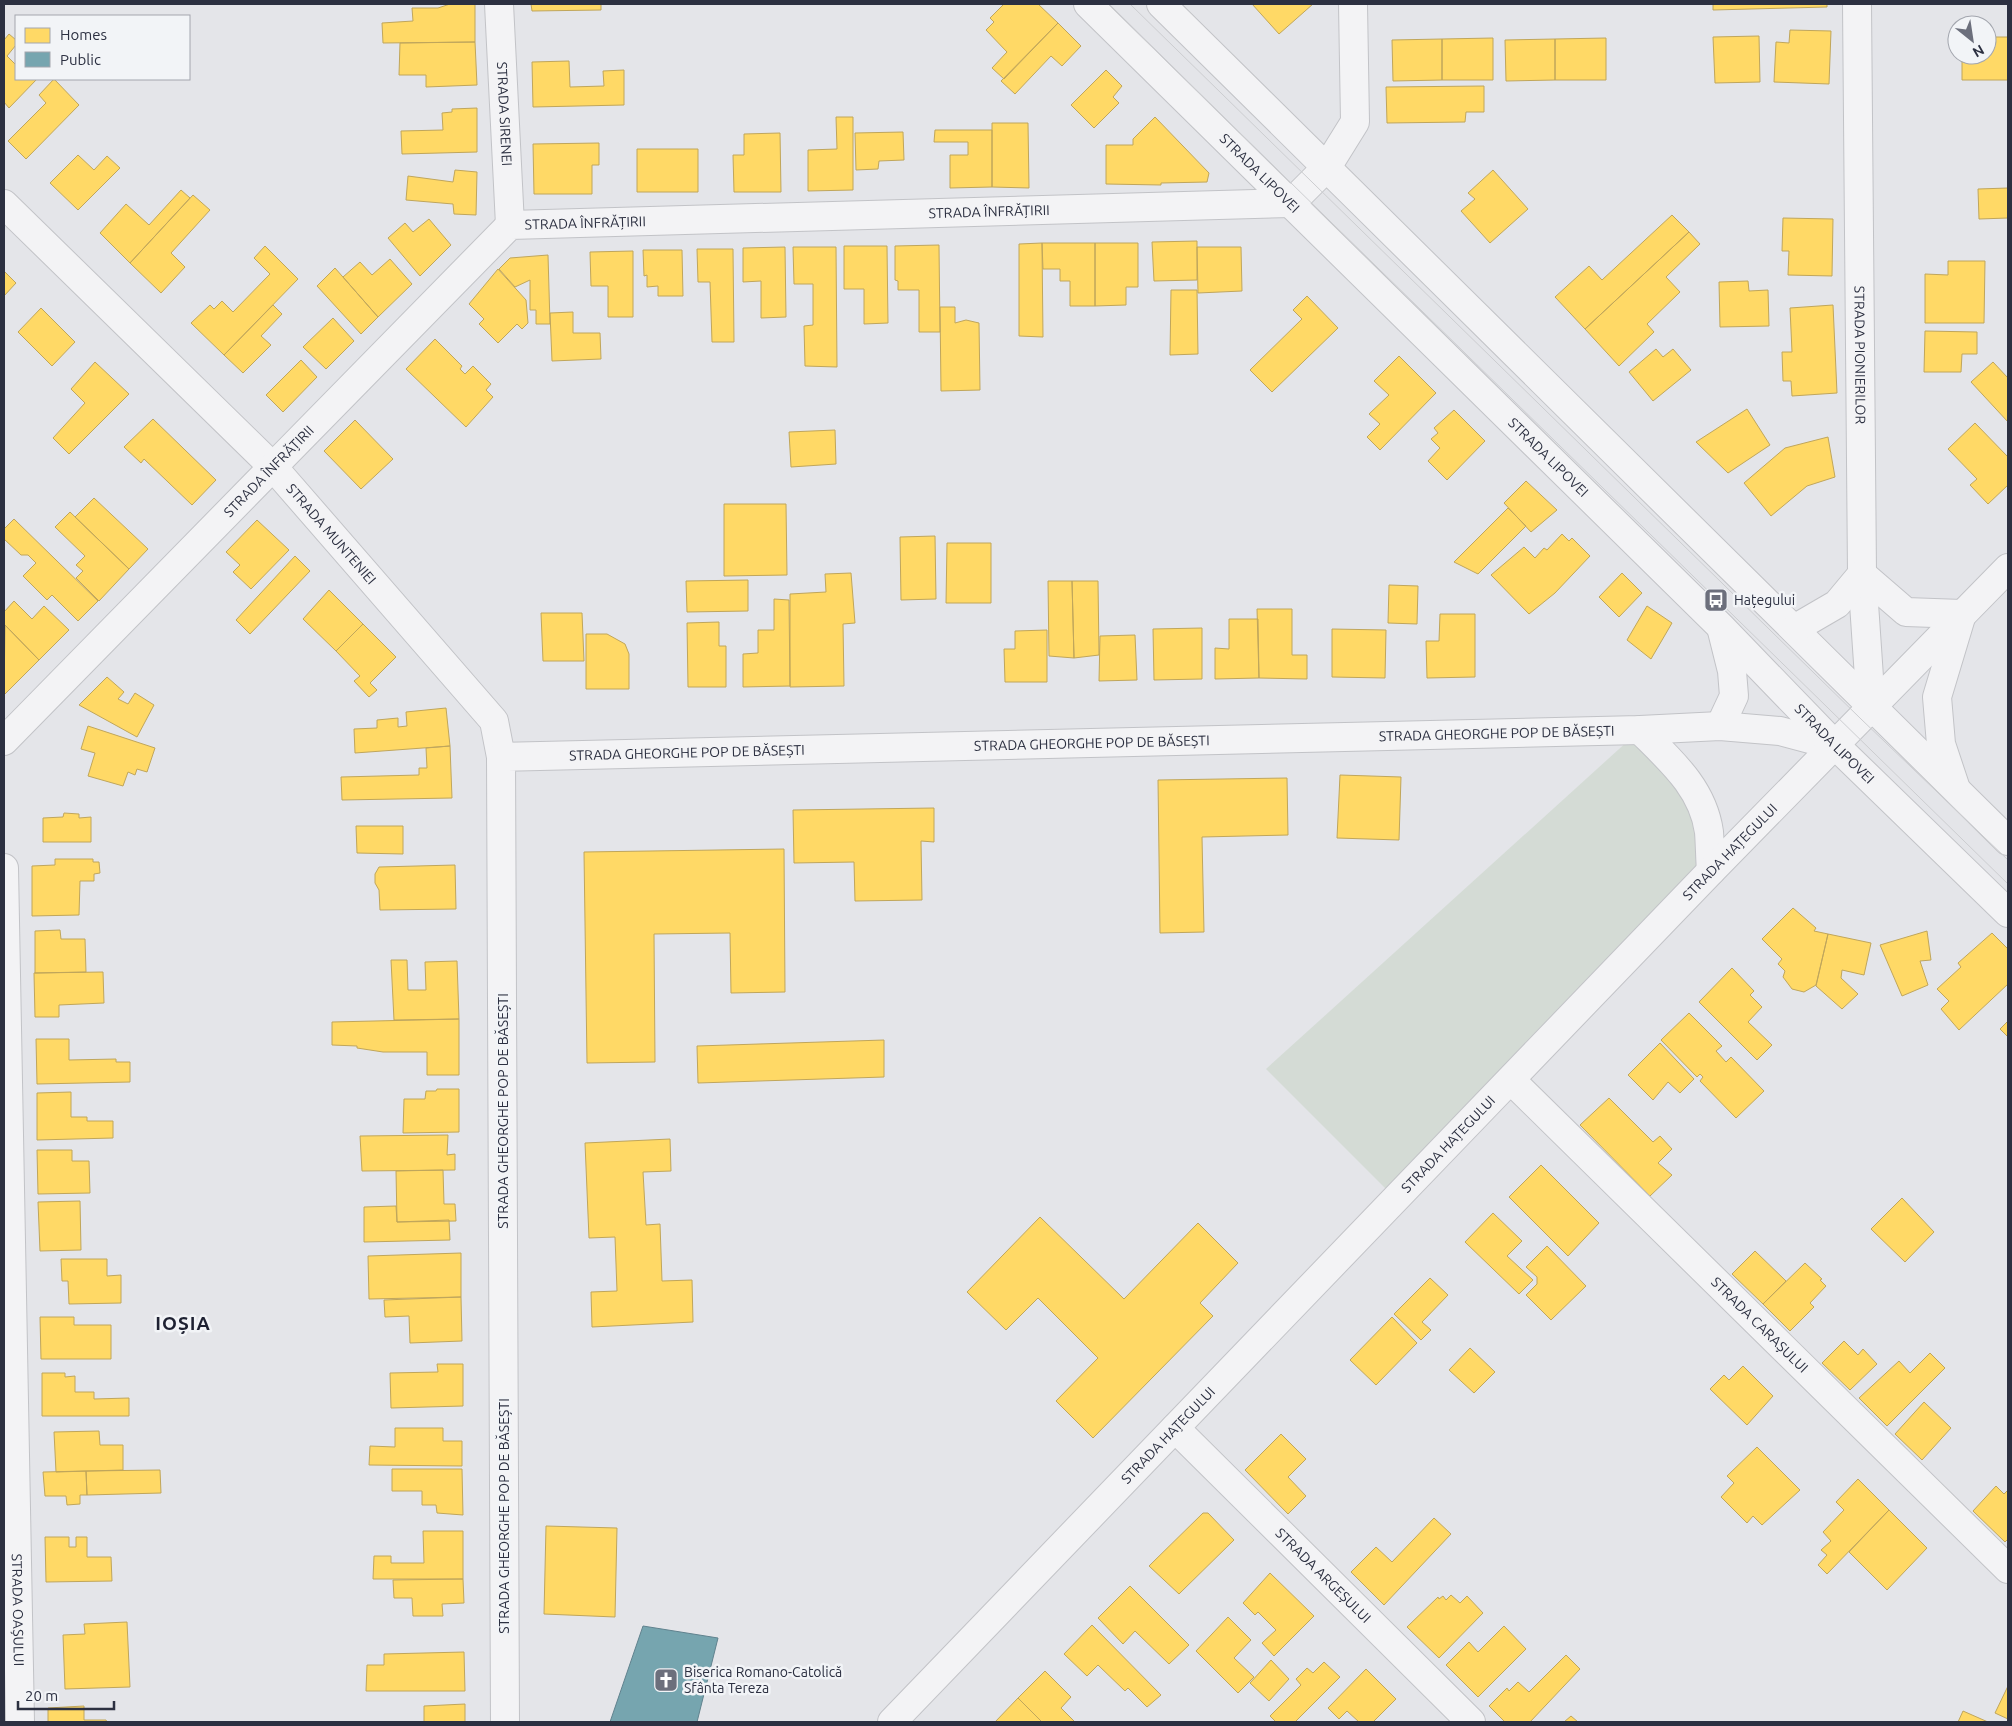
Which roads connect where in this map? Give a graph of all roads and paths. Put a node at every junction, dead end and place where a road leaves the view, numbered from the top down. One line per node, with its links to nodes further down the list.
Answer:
1 (499, 4): 9 (street, STRADA SIRENEI)
2 (1088, 4): 7 (street, STRADA LIPOVEI)
3 (1160, 4): 6 (street)
4 (1353, 4): 6 (street)
5 (1857, 4): 12 (street, STRADA PIONIERILOR)
6 (1327, 167): 7 (street); 15 (street)
7 (1291, 203): 9 (street, STRADA ÎNFRĂȚIRII); 14 (street, STRADA LIPOVEI)
8 (4, 204): 10 (street, STRADA MUNTENIEI)
9 (510, 225): 10 (street, STRADA ÎNFRĂȚIRII)
10 (274, 468): 19 (street, STRADA ÎNFRĂȚIRII); 21 (street, STRADA MUNTENIEI)
11 (2008, 568): 13 (street, STRADA HAȚEGULUI)
12 (1862, 574): 13 (street); 15 (street); 16 (street, STRADA PIONIERILOR)
13 (1962, 614): 16 (street, STRADA HAȚEGULUI); 22 (street)
14 (1721, 628): 17 (street); 20 (street, STRADA LIPOVEI)
15 (1794, 629): 16 (street)
16 (1872, 707): 20 (street, STRADA HAȚEGULUI); 22 (street)
17 (1720, 726): 18 (street, STRADA GHEORGHE POP DE BĂSEȘTI); 20 (street, STRADA GHEORGHE POP DE BĂSEȘTI)
18 (1640, 730): 21 (street, STRADA GHEORGHE POP DE BĂSEȘTI); 25 (street)
19 (4, 741)
20 (1836, 746): 25 (street, STRADA HAȚEGULUI); 26 (street, STRADA LIPOVEI)
21 (501, 757): 31 (street, STRADA GHEORGHE POP DE BĂSEȘTI)
22 (1956, 790): 23 (street)
23 (2008, 841)
24 (4, 868): 30 (street, STRADA OAȘULUI)
25 (1711, 871): 27 (street, STRADA HAȚEGULUI)
26 (2008, 913)
27 (1511, 1080): 28 (street, STRADA HAȚEGULUI); 29 (street, STRADA CARAȘULUI)
28 (1175, 1428): 32 (street, STRADA HAȚEGULUI); 33 (street, STRADA ARGEȘULUI)
29 (2008, 1569)
30 (20, 1722)
31 (505, 1722)
32 (892, 1722)
33 (1471, 1722)

